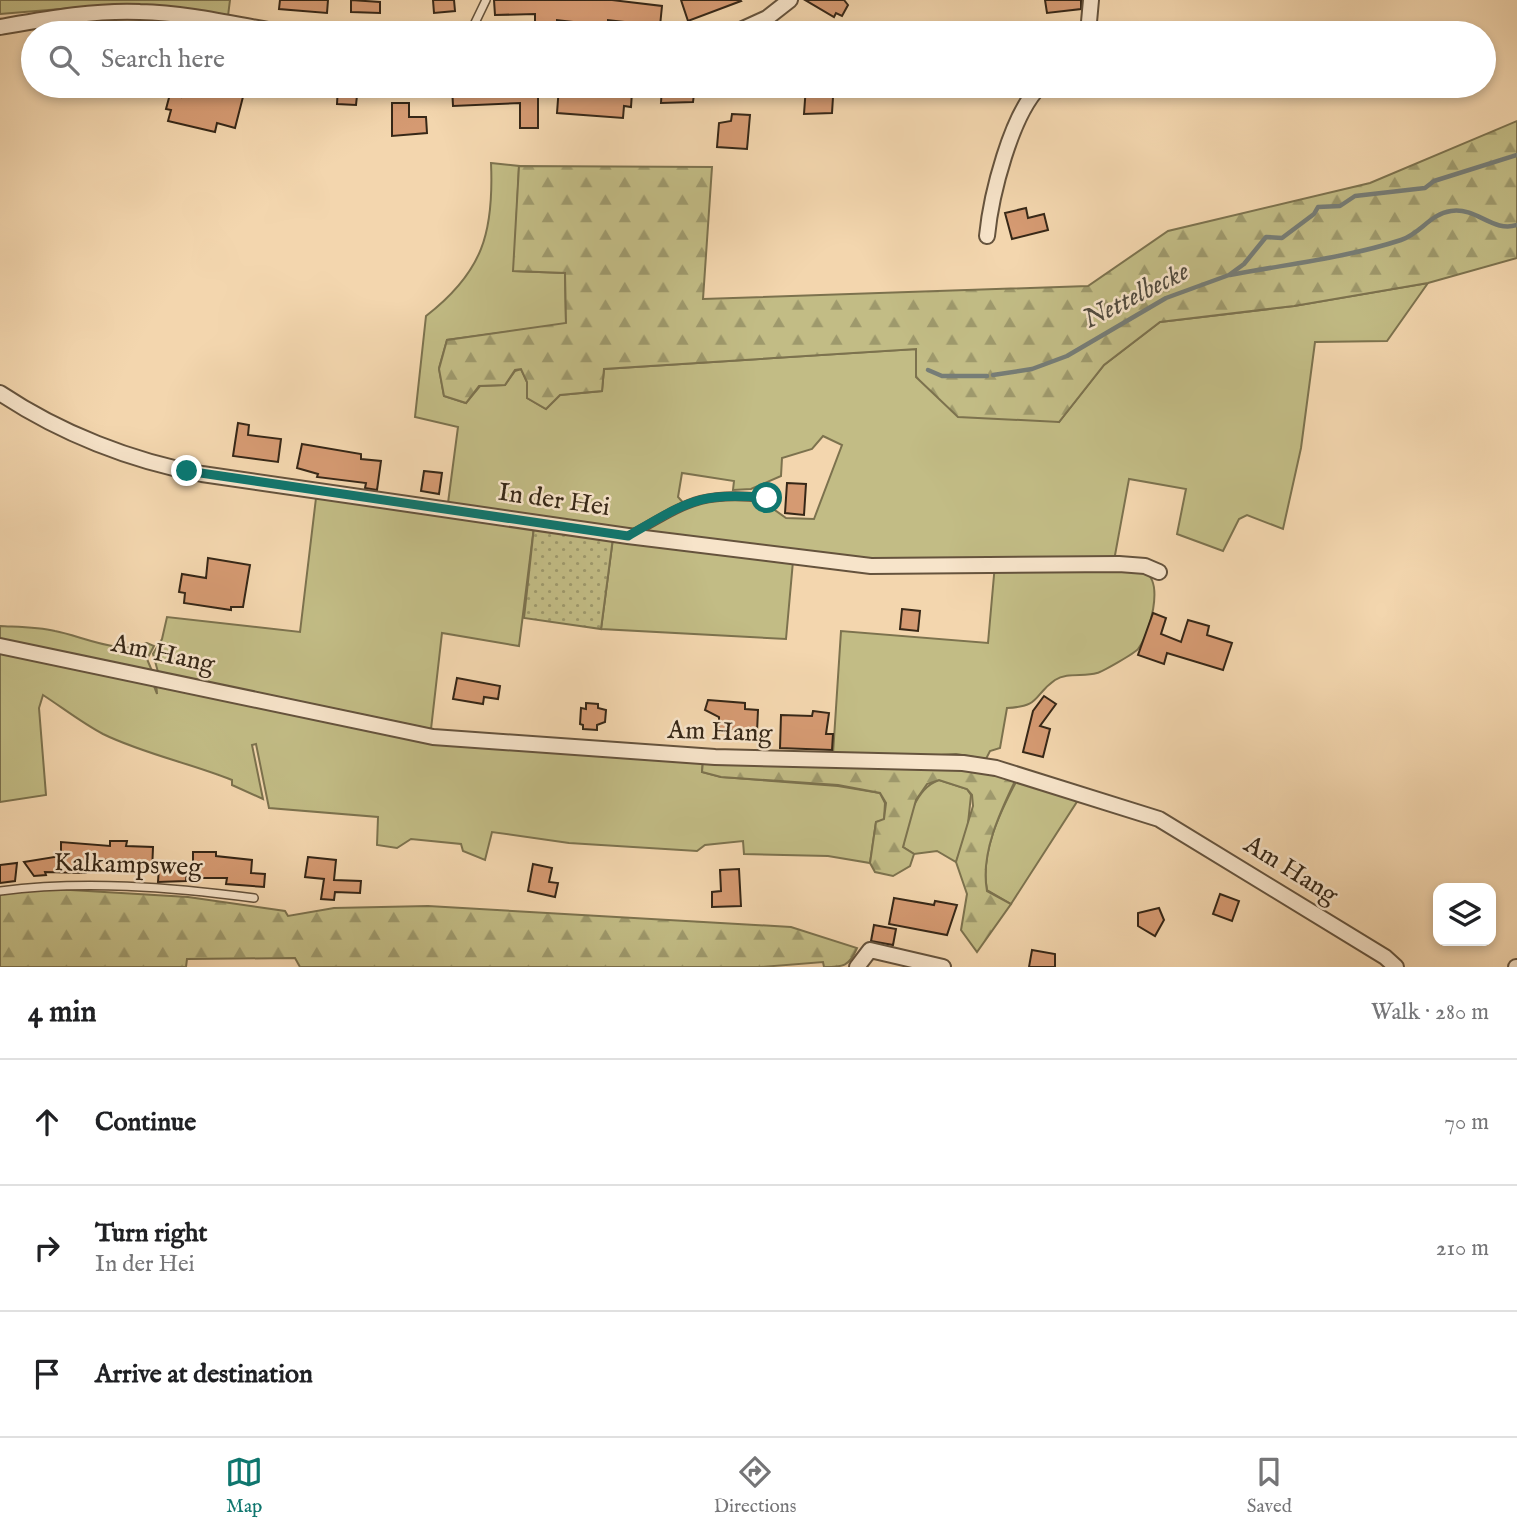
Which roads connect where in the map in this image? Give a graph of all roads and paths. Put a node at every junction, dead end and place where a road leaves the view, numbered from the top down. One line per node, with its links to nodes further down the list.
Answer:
1 (486, 0): 6 (lane)
2 (790, 0): 7 (street)
3 (1091, 0): 8 (street)
4 (44, 21): 5 (street)
5 (220, 21)
6 (475, 21)
7 (761, 21)
8 (1089, 21)
9 (21, 24): 10 (street)
10 (0, 27)
11 (1030, 98): 12 (street)
12 (987, 236)
13 (0, 393): 15 (street, In der Hei)
14 (767, 498): 15 (lane)
15 (628, 536): 16 (street, In der Hei)
16 (1159, 572)
17 (0, 646): 22 (street, Am Hang)
18 (0, 891): 19 (lane, Kalkampsweg)
19 (254, 898)
20 (858, 967): 21 (street)
21 (943, 967)
22 (1396, 967)

